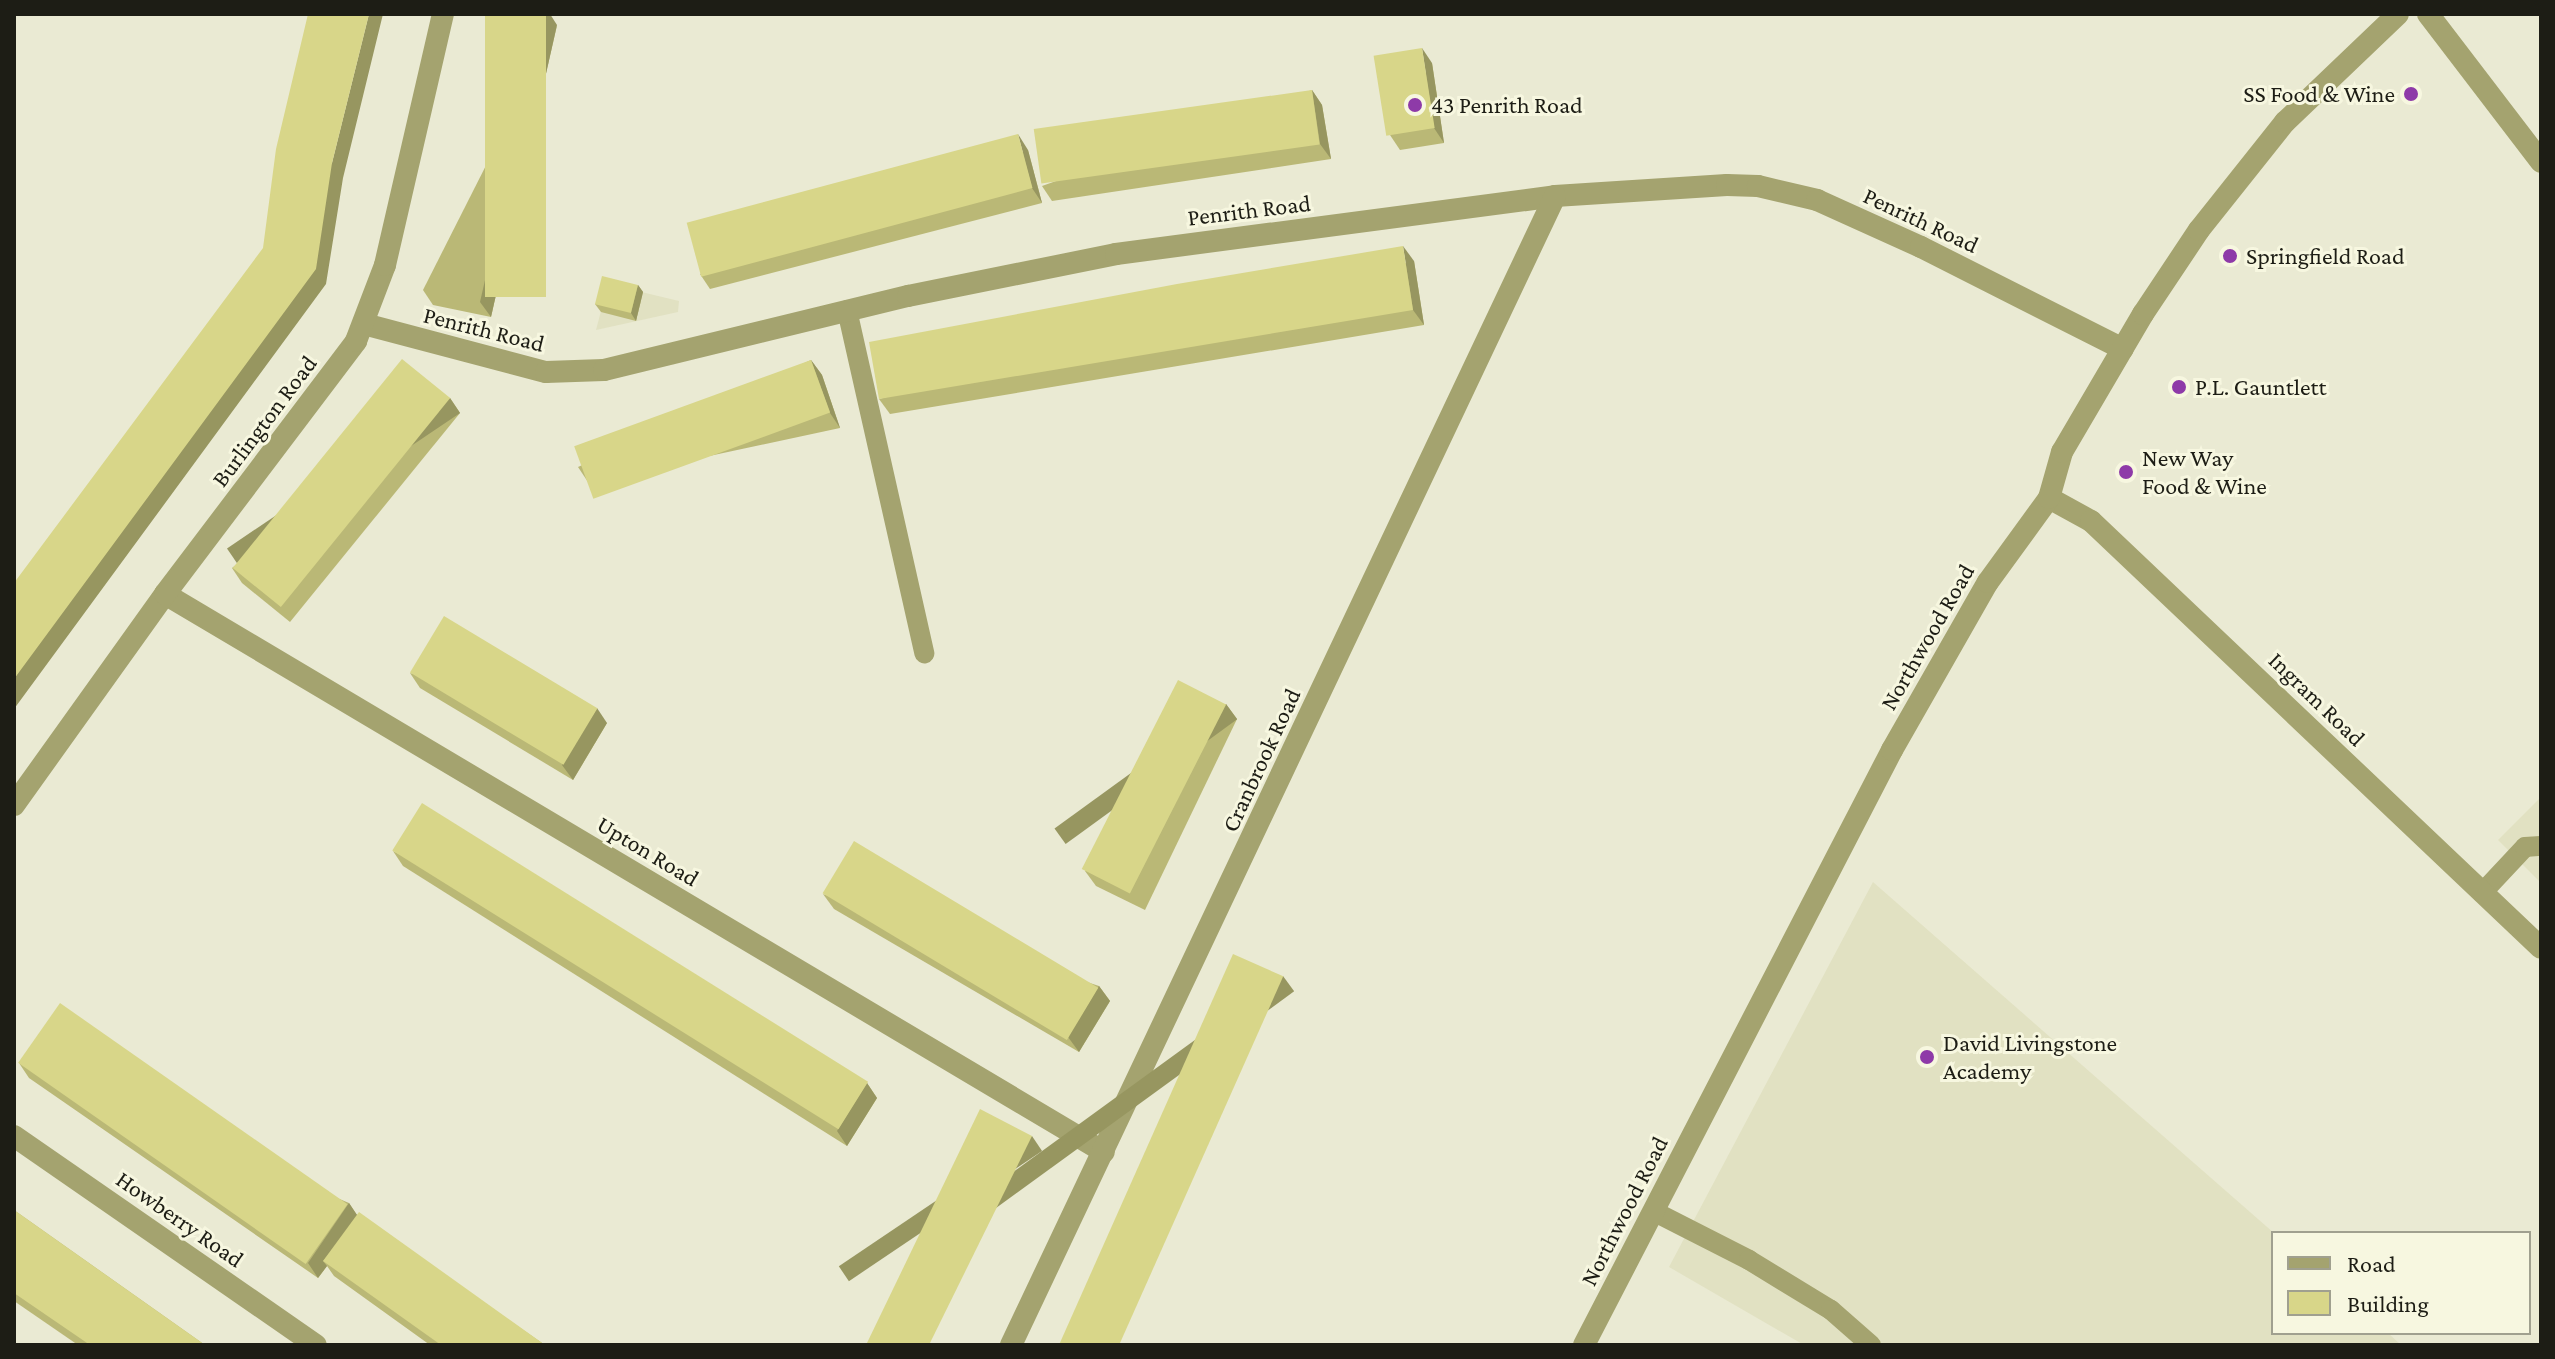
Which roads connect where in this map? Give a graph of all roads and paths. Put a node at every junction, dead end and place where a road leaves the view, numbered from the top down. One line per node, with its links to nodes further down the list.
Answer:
1 (443, 14): 7 (street, Burlington Road)
2 (2398, 14): 8 (street, Northwood Road)
3 (2428, 14): 4 (street)
4 (2541, 162)
5 (1555, 196): 6 (street, Penrith Road); 8 (street, Penrith Road); 17 (street, Cranbrook Road)
6 (847, 310): 7 (street, Penrith Road); 11 (lane)
7 (364, 324): 10 (street, Burlington Road)
8 (2123, 349): 9 (street, Northwood Road)
9 (2049, 498): 14 (street, Ingram Road); 18 (street, Northwood Road)
10 (165, 594): 12 (street, Burlington Road); 17 (street, Upton Road)
11 (924, 653)
12 (14, 805)
13 (2541, 846): 14 (lane)
14 (2482, 893): 15 (street, Ingram Road)
15 (2541, 948)
16 (14, 1136): 19 (street, Howberry Road)
17 (1104, 1152): 20 (street, Cranbrook Road)
18 (1653, 1211): 21 (street, Northwood Road); 22 (lane)
19 (316, 1345)
20 (1011, 1345)
21 (1584, 1345)
22 (1871, 1345)

